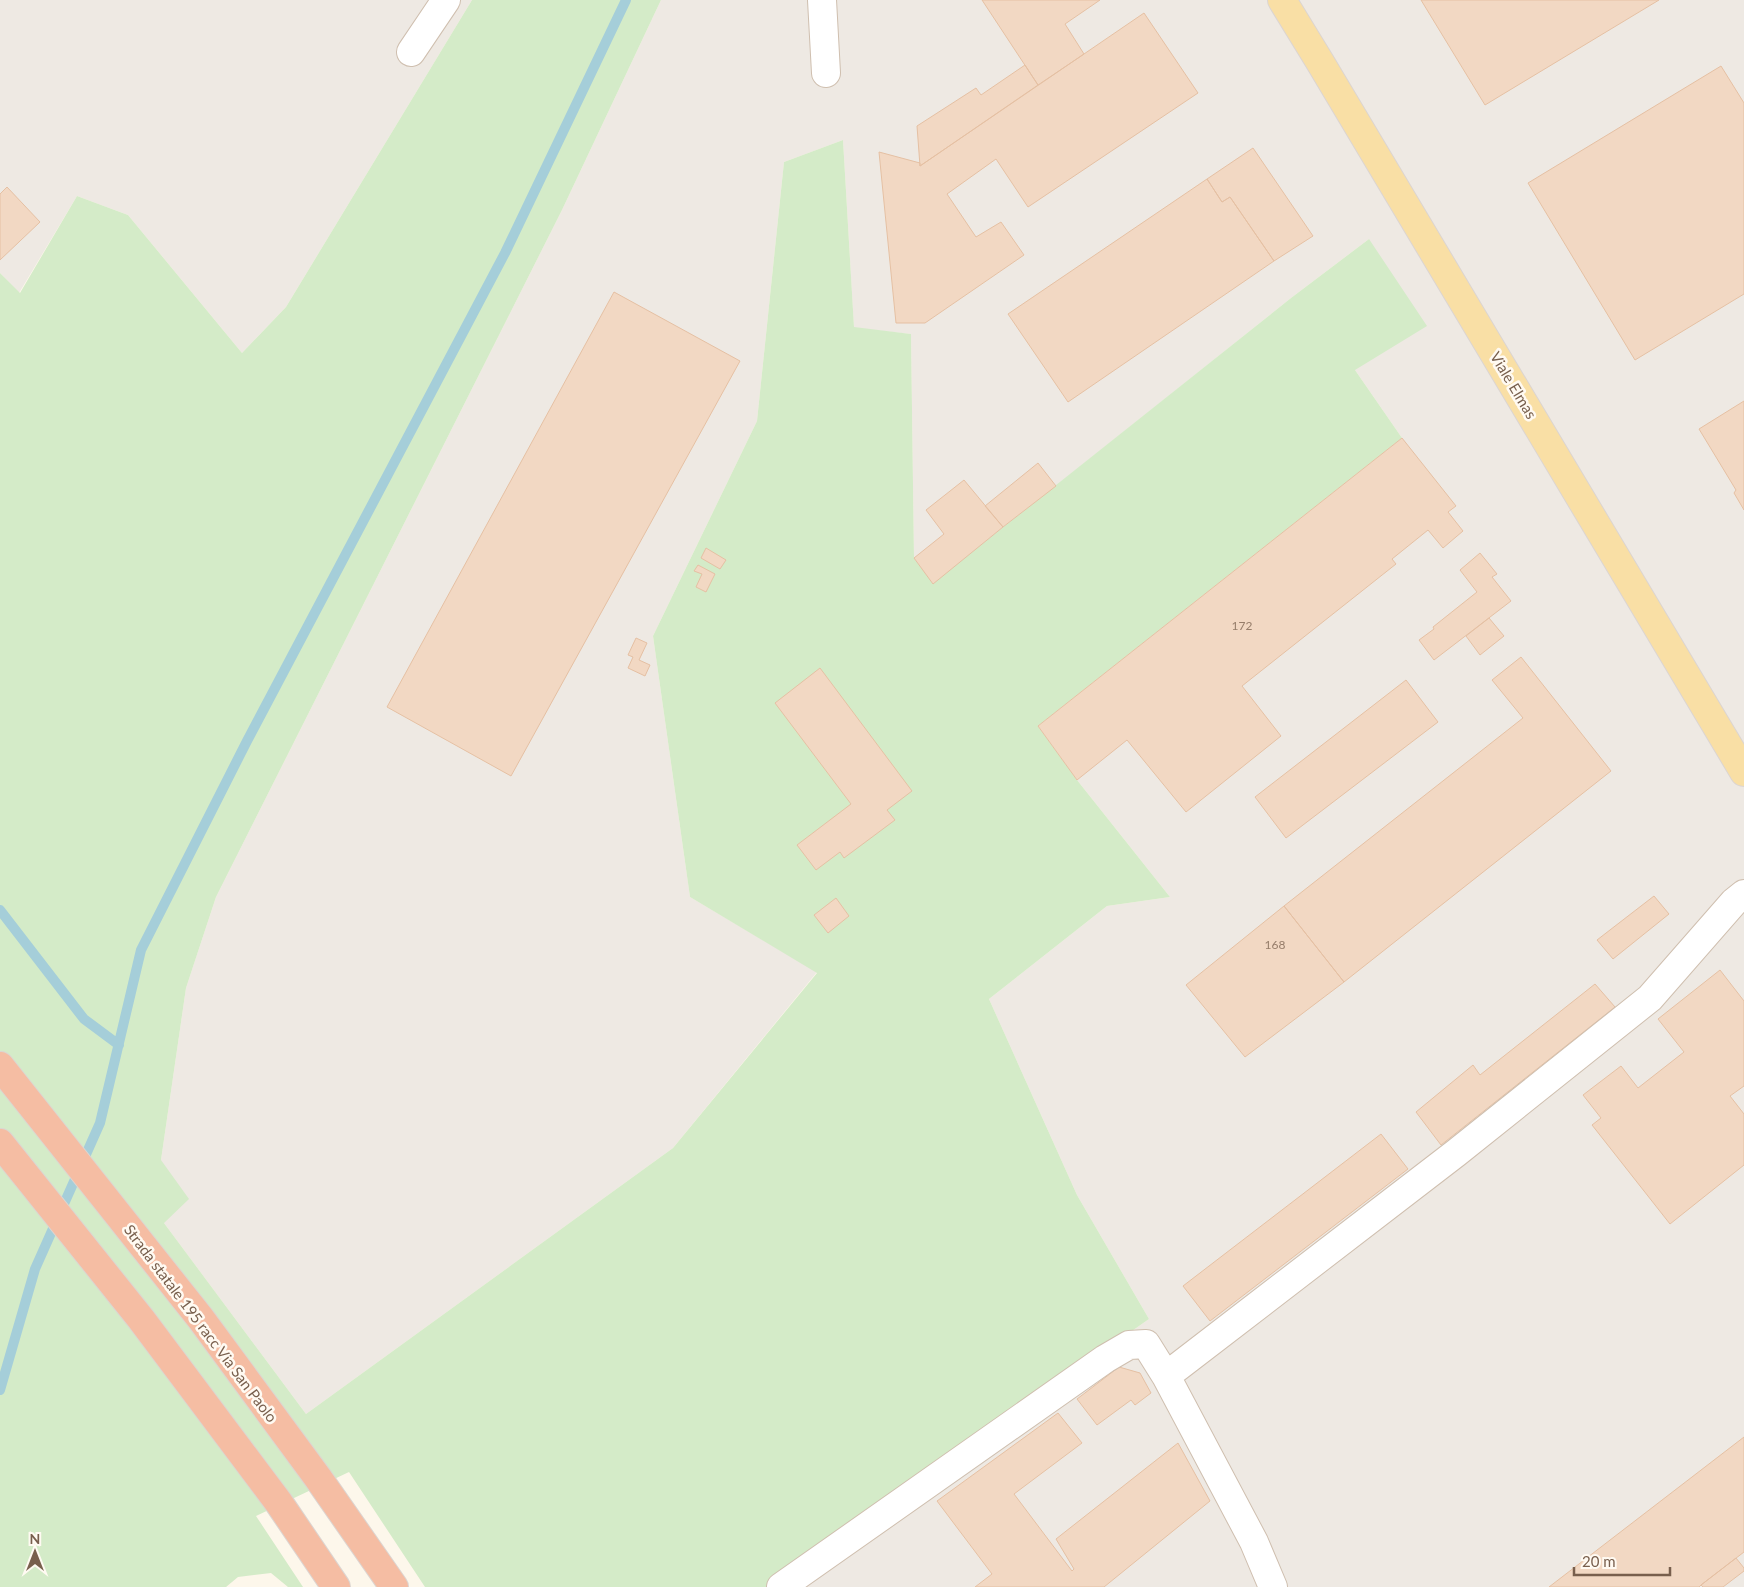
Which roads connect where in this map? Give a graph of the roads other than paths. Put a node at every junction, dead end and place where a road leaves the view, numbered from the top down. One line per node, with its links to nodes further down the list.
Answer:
1 (446, 0): 4 (street)
2 (822, 0): 5 (street)
3 (1282, 0): 6 (main road, Viale Elmas)
4 (411, 52)
5 (826, 73)
6 (1744, 772)
7 (1744, 894): 10 (street)
8 (0, 1066): 12 (highway, Strada statale 195 racc Via San Paolo)
9 (0, 1143): 11 (highway)
10 (1166, 1376): 13 (street); 14 (street)
11 (336, 1587)
12 (394, 1587)
13 (781, 1587)
14 (1273, 1587)

